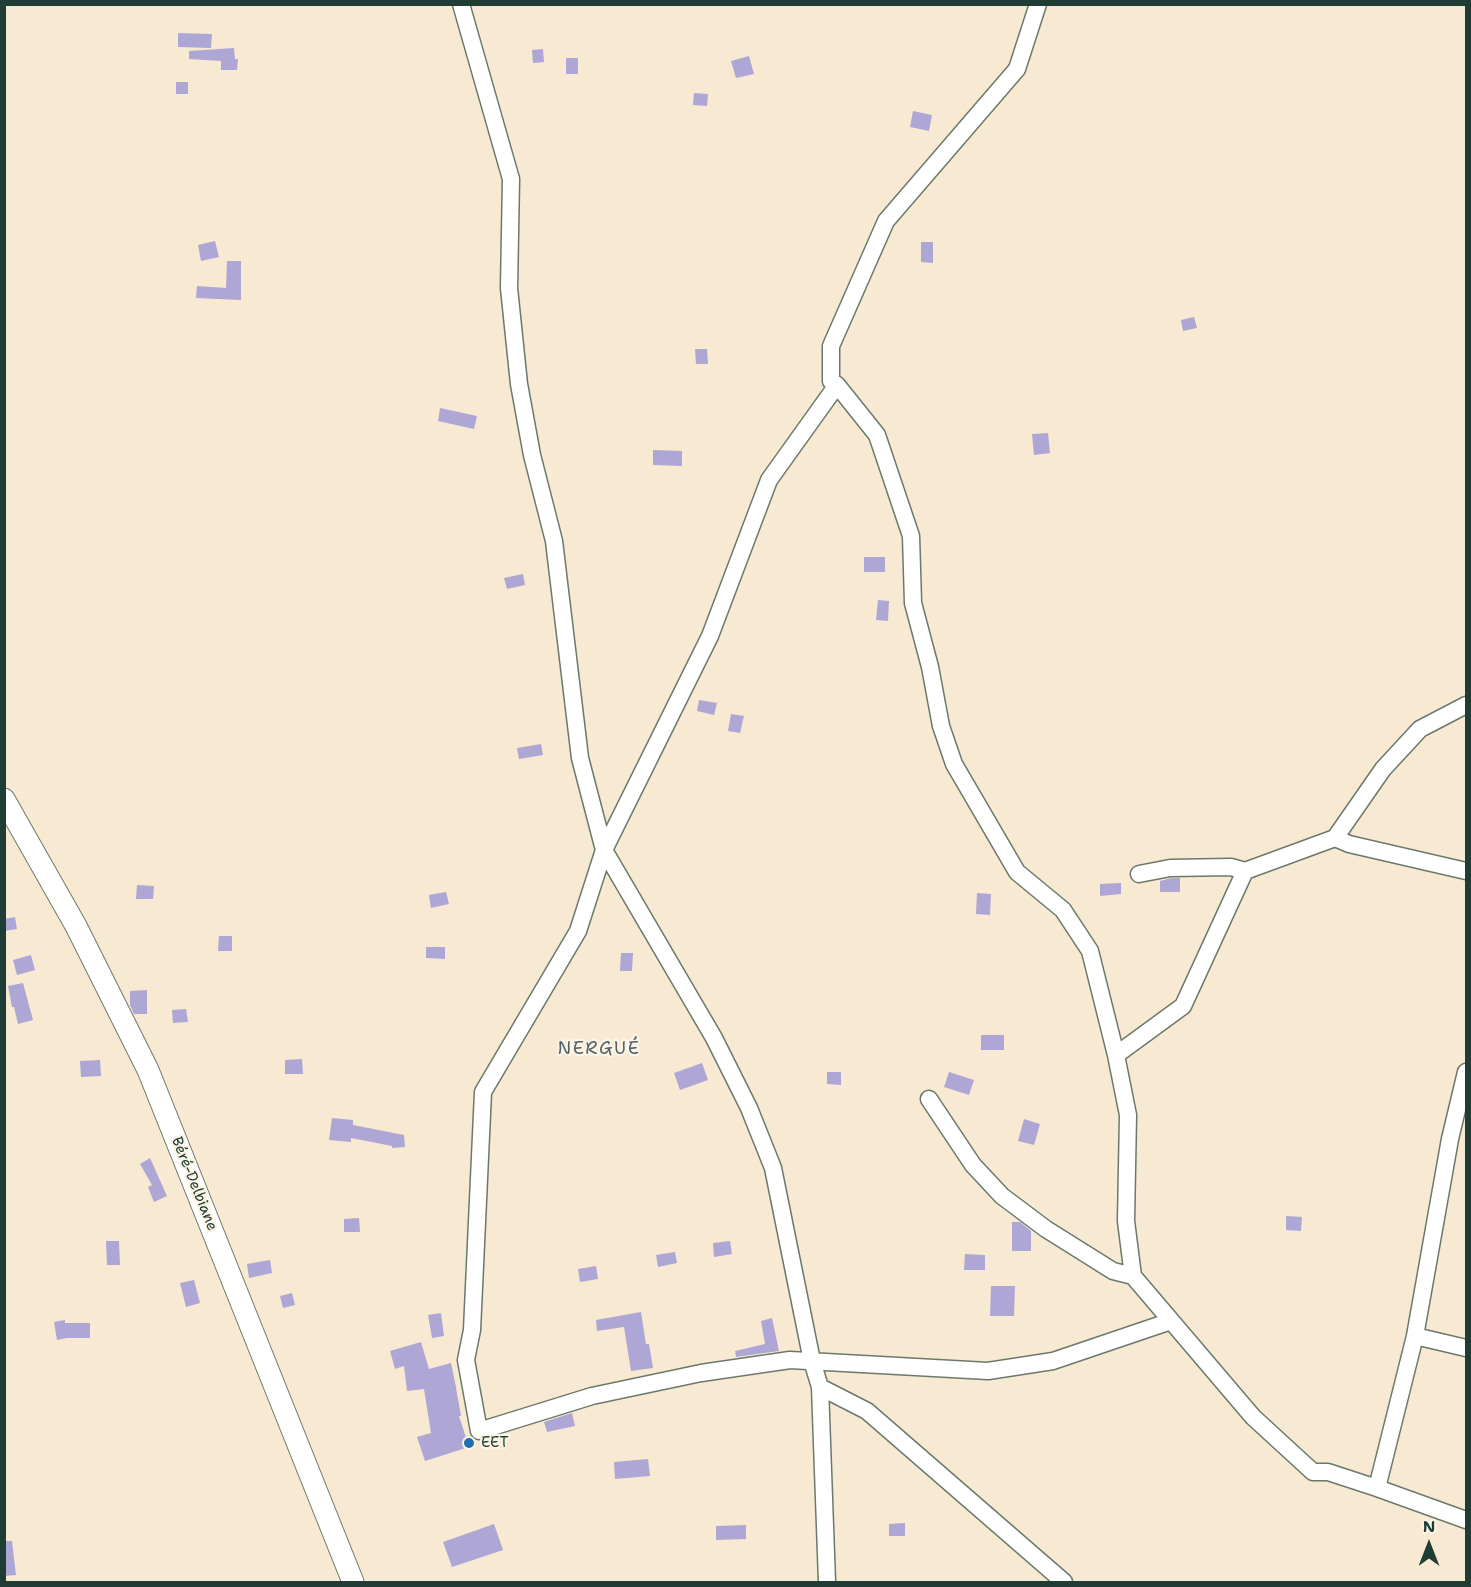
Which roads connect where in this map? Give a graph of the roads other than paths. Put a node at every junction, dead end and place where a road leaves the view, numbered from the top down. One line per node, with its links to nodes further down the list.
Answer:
1 (461, 4): 7 (street)
2 (1038, 4): 3 (street)
3 (837, 385): 7 (street); 11 (street)
4 (1467, 705): 6 (street)
5 (4, 799): 22 (street, Béré-Delbiane)
6 (1335, 837): 8 (street); 9 (street)
7 (604, 850): 18 (street); 18 (street)
8 (1245, 871): 10 (street); 11 (street)
9 (1467, 871)
10 (1138, 874)
11 (1116, 1055): 14 (street)
12 (1467, 1072): 16 (street)
13 (929, 1099): 14 (street)
14 (1133, 1276): 15 (street)
15 (1171, 1321): 18 (street); 20 (street)
16 (1414, 1336): 17 (street); 20 (street)
17 (1467, 1348)
18 (812, 1361): 19 (street)
19 (820, 1387): 23 (street); 24 (street)
20 (1377, 1488): 21 (street)
21 (1467, 1520)
22 (353, 1582)
23 (827, 1582)
24 (1064, 1582)

